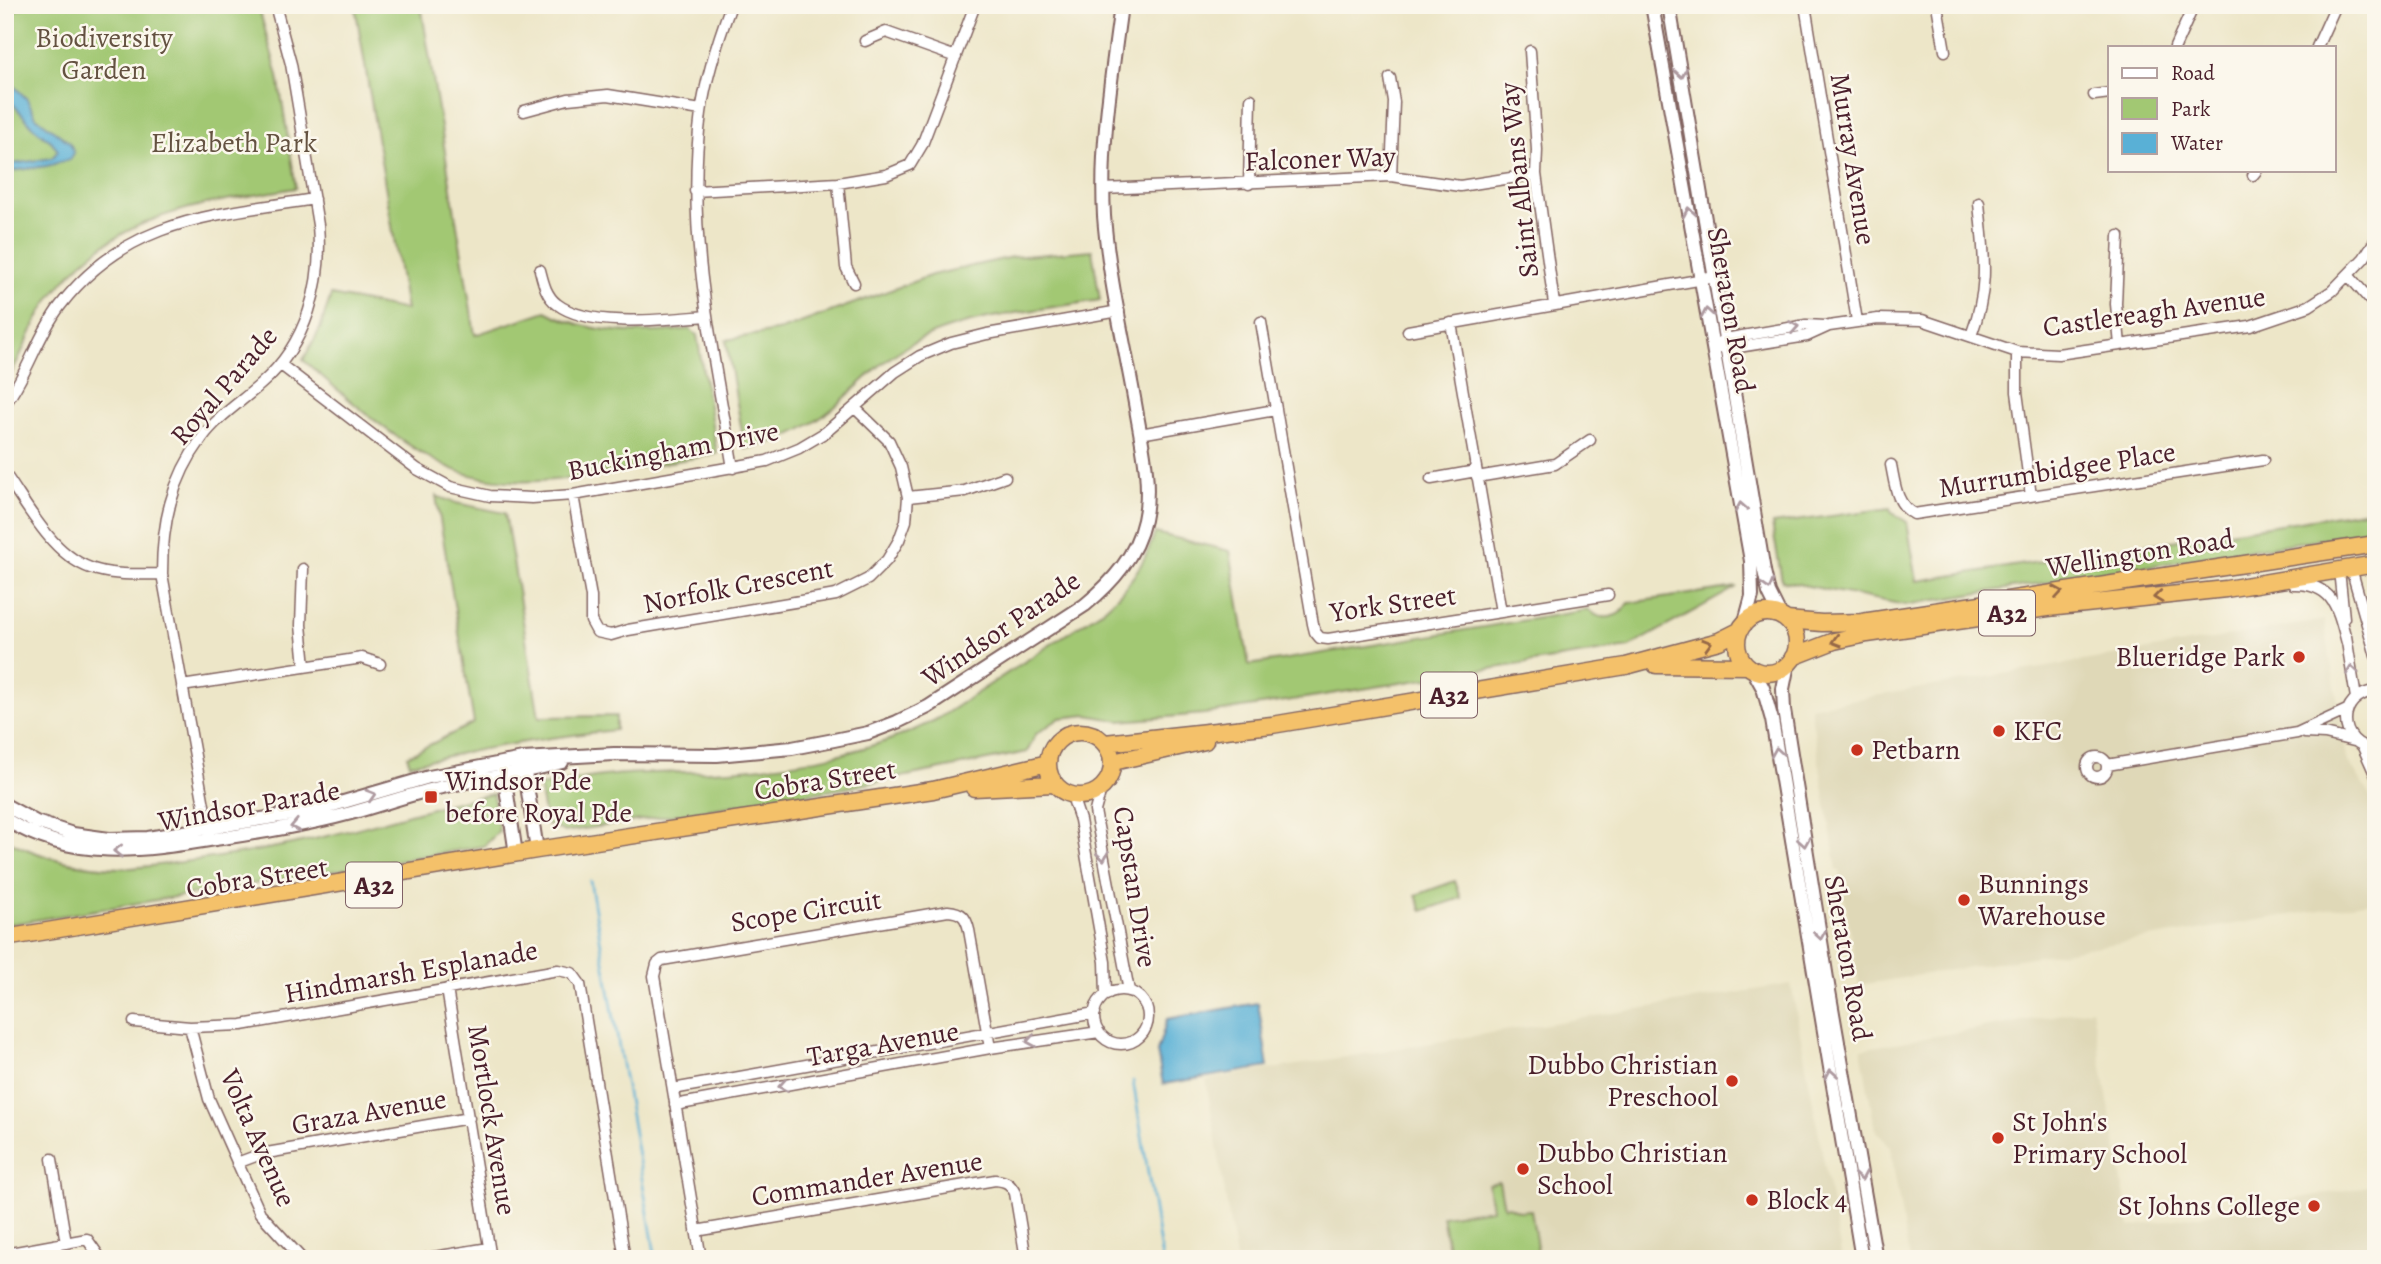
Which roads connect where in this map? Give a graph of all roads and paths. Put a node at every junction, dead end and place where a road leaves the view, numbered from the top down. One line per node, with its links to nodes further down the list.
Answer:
1 (275, 5): 29 (street, Royal Parade)
2 (731, 5): 21 (street)
3 (975, 5): 16 (street)
4 (1121, 5): 27 (street, Windsor Parade)
5 (1652, 5): 36 (street, Sheraton Road, one-way to 5)
6 (1670, 5): 35 (street, Sheraton Road, one-way to 35)
7 (1805, 5): 42 (street, Murray Avenue)
8 (1937, 5): 15 (street)
9 (2194, 5): 12 (street)
10 (2336, 5): 13 (street)
11 (865, 41): 16 (street)
12 (2175, 46)
13 (2317, 46)
14 (1530, 51): 23 (street, Saint Albans Way)
15 (1945, 51)
16 (956, 57): 25 (street)
17 (1390, 78): 24 (street)
18 (2108, 93): 19 (street)
19 (2094, 95)
20 (1251, 99): 26 (street)
21 (701, 110): 22 (street); 28 (street)
22 (524, 111)
23 (1536, 174): 24 (street, Falconer Way); 38 (street, Saint Albans Way)
24 (1391, 176): 26 (street, Falconer Way)
25 (838, 183): 28 (street); 37 (street)
26 (1249, 184): 27 (street, Falconer Way)
27 (1104, 189): 40 (street, Windsor Parade)
28 (695, 191): 41 (street)
29 (314, 199): 51 (street, Royal Parade); 52 (street)
30 (1979, 203): 46 (street)
31 (2119, 236): 48 (street)
32 (2376, 239): 34 (street, Castlereagh Avenue)
33 (540, 270): 41 (street)
34 (2349, 276): 39 (street); 48 (street, Castlereagh Avenue)
35 (1714, 277): 36 (street); 47 (street, Sheraton Road)
36 (1701, 279): 38 (street); 49 (street, Sheraton Road, one-way to 36)
37 (854, 284)
38 (1554, 304): 44 (street)
39 (2376, 307)
40 (1119, 311): 53 (street, Buckingham Drive); 55 (street, Windsor Parade)
41 (707, 316): 59 (street)
42 (1857, 321): 46 (street, Castlereagh Avenue); 47 (street, Castlereagh Avenue)
43 (1261, 322): 54 (street, York Street)
44 (1451, 323): 45 (street); 61 (street, York Street)
45 (1408, 331)
46 (1971, 337): 50 (street, Castlereagh Avenue)
47 (1726, 344): 49 (street, Castlereagh Avenue); 78 (street, Sheraton Road, one-way to 78)
48 (2120, 345): 50 (street, Castlereagh Avenue)
49 (1713, 346): 79 (street, Sheraton Road, one-way to 49)
50 (2017, 352): 65 (street)
51 (281, 365): 64 (street, Buckingham Drive); 73 (street, Royal Parade)
52 (5, 404)
53 (855, 408): 59 (street, Buckingham Drive); 66 (street, Norfolk Crescent)
54 (1275, 410): 55 (street); 77 (street, York Street)
55 (1140, 434): 99 (street, Windsor Parade)
56 (1590, 440): 61 (street)
57 (2263, 460): 65 (street, Murrumbidgee Place)
58 (1891, 465): 65 (street, Murrumbidgee Place)
59 (733, 468): 64 (street, Buckingham Drive)
60 (5, 474): 73 (street)
61 (1477, 474): 63 (street); 77 (street, York Street)
62 (1004, 477): 66 (street)
63 (1431, 479)
64 (573, 495): 66 (street, Norfolk Crescent)
65 (2031, 496)
66 (908, 497)
67 (2376, 544): 69 (highway, Wellington Road / A32)
68 (2376, 551): 71 (highway)
69 (2244, 564): 71 (highway); 78 (highway, Wellington Road / A32, one-way to 69)
70 (2376, 564): 71 (highway, Wellington Road / A32)
71 (2344, 567): 75 (highway, Wellington Road / A32); 80 (street); 81 (street)
72 (303, 569): 84 (street)
73 (162, 574): 87 (street, Royal Parade)
74 (2376, 587): 81 (street)
75 (2226, 589): 80 (street); 82 (highway, Wellington Road / A32, one-way to 82)
76 (1608, 595): 77 (street)
77 (1500, 612)
78 (1783, 618): 79 (highway, A32); 82 (highway)
79 (1742, 627): 85 (highway, A32, one-way to 79); 86 (highway)
80 (2347, 643): 89 (street, one-way to 80)
81 (2375, 652)
82 (1790, 661): 86 (highway, A32); 107 (street, Sheraton Road)
83 (380, 664): 84 (street)
84 (305, 666): 87 (street)
85 (1626, 666): 86 (highway, A32); 91 (highway, A32)
86 (1751, 668): 107 (street, Sheraton Road, one-way to 86)
87 (182, 686): 109 (street, Royal Parade)
88 (2376, 691): 89 (street)
89 (2356, 698): 90 (street)
90 (2347, 710): 92 (street); 94 (street)
91 (1272, 725): 93 (highway, A32); 96 (highway, A32)
92 (2297, 733): 94 (street); 98 (street)
93 (1105, 743): 96 (highway); 97 (highway, A32)
94 (2359, 744): 95 (street); 101 (street)
95 (2376, 749)
96 (1113, 762): 103 (highway)
97 (1048, 763): 102 (highway); 104 (highway, Cobra Street / A32)
98 (2107, 765)
99 (524, 766): 100 (street, Windsor Parade); 110 (street)
100 (503, 769): 109 (street, Windsor Parade); 111 (street)
101 (2376, 776)
102 (1054, 783): 104 (highway, Cobra Street / A32); 105 (highway)
103 (1101, 789): 105 (highway); 115 (street, Capstan Drive, one-way to 115)
104 (933, 790): 110 (highway, Cobra Street / A32)
105 (1072, 796): 116 (street, Capstan Drive)
106 (5, 805): 109 (street, Windsor Parade)
107 (1794, 818): 137 (street, Sheraton Road, one-way to 107); 138 (street, Sheraton Road, one-way to 138)
108 (5, 819): 109 (street, Windsor Parade, one-way to 108)
109 (209, 834)
110 (537, 850): 111 (highway, Cobra Street / A32)
111 (516, 854): 112 (highway, Cobra Street / A32); 113 (highway, Cobra Street / A32)
112 (5, 938)
113 (5, 947)
114 (447, 989): 119 (street, Hindmarsh Esplanade); 124 (street, Mortlock Avenue); 134 (street, Hindmarsh Esplanade)
115 (1129, 991): 116 (street); 121 (street)
116 (1106, 995): 117 (street)
117 (1095, 1013): 120 (street, Targa Avenue); 121 (street)
118 (134, 1022): 119 (street, Hindmarsh Esplanade)
119 (190, 1027): 126 (street, Volta Avenue)
120 (987, 1031): 122 (street, Scope Circuit); 123 (street, Targa Avenue); 123 (street, Scope Circuit)
121 (1099, 1032): 122 (street, Targa Avenue, one-way to 122)
122 (990, 1048): 123 (street, Targa Avenue, one-way to 123)
123 (674, 1097): 127 (street)
124 (469, 1118): 126 (street, Graza Avenue); 129 (street, Mortlock Avenue)
125 (52, 1159): 128 (street)
126 (237, 1163): 132 (street, Volta Avenue)
127 (696, 1231): 135 (street); 136 (street, Commander Avenue)
128 (66, 1243): 130 (street); 131 (street)
129 (490, 1253): 133 (street)
130 (5, 1254)
131 (101, 1259)
132 (302, 1259)
133 (422, 1259)
134 (625, 1259)
135 (701, 1259)
136 (1026, 1259)
137 (1862, 1259)
138 (1876, 1259)

